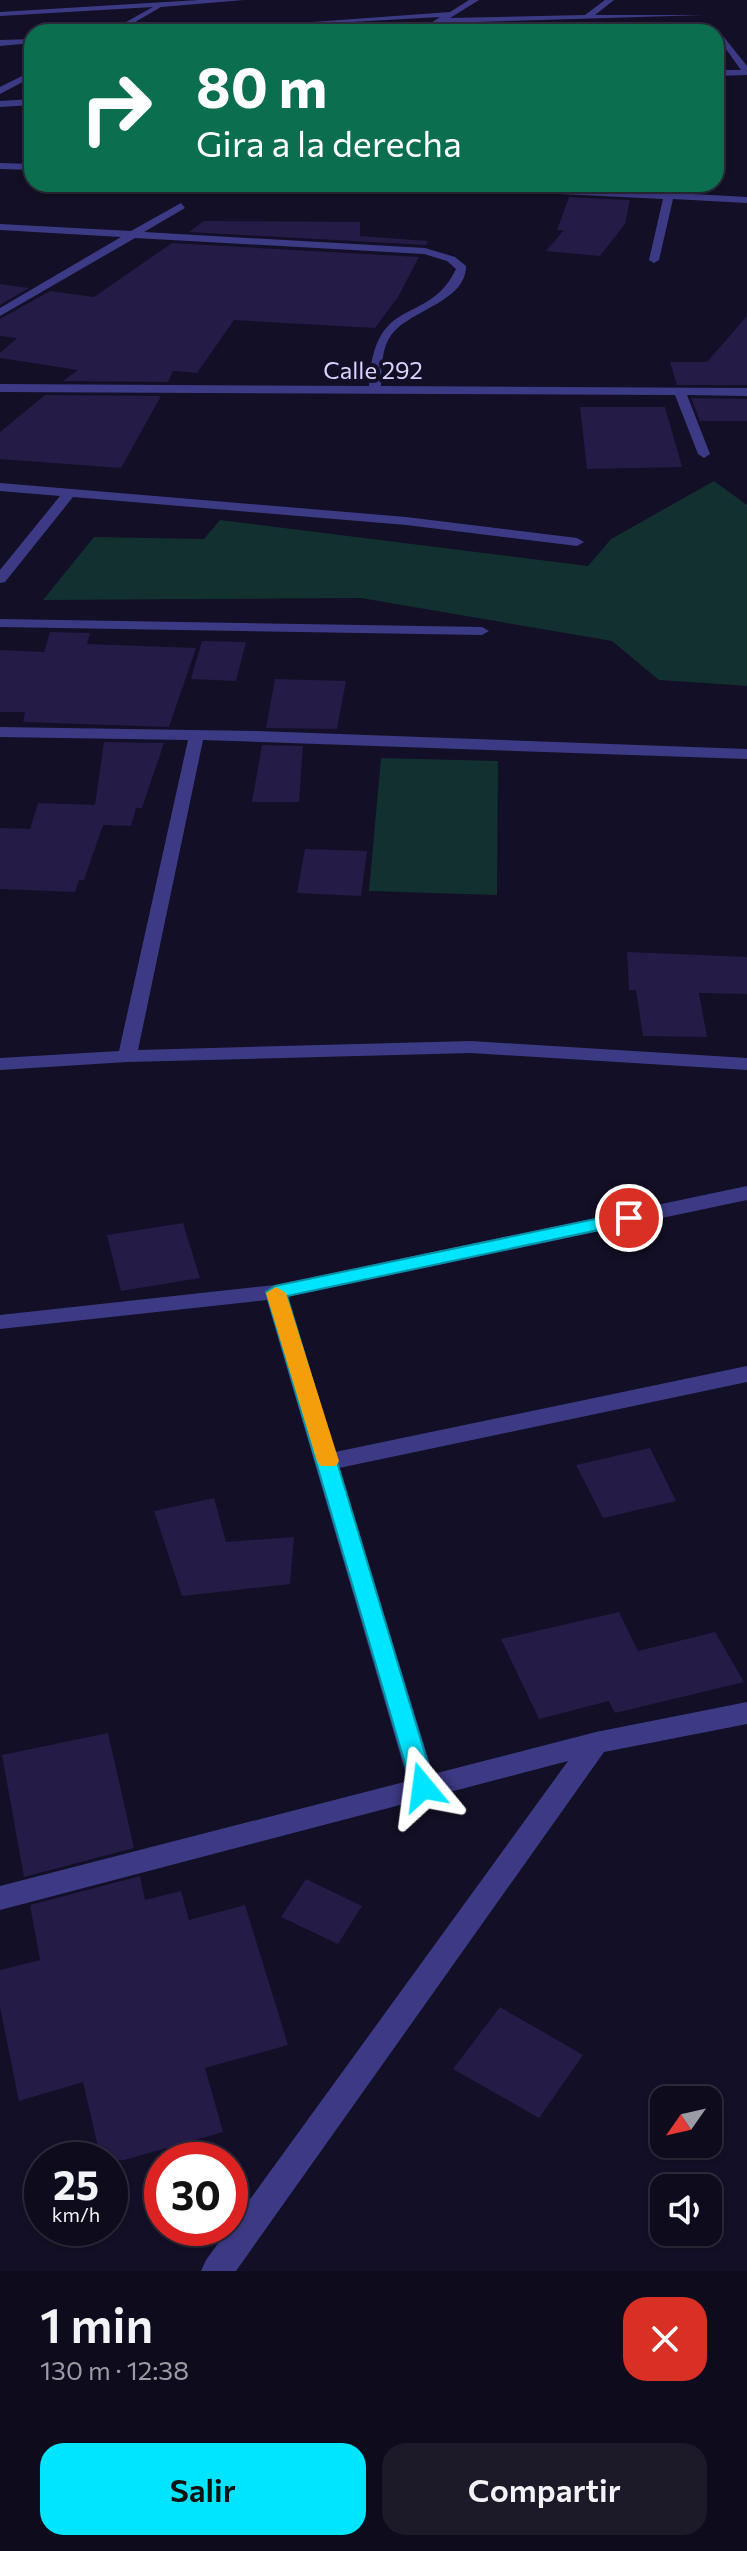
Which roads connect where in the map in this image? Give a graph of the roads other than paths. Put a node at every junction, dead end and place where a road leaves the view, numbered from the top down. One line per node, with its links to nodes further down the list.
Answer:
1 (240, 0): 4 (street)
2 (475, 0): 6 (street)
3 (610, 0): 7 (street)
4 (169, 2): 5 (street); 9 (street)
5 (0, 14)
6 (451, 14): 8 (street); 10 (street)
7 (586, 18): 8 (street); 12 (street)
8 (440, 21): 11 (street)
9 (127, 24)
10 (300, 24)
11 (435, 24)
12 (709, 24)
13 (24, 42): 14 (street)
14 (0, 43)
15 (724, 47): 18 (street)
16 (11, 71): 17 (street)
17 (24, 72)
18 (747, 72): 19 (street)
19 (724, 73)
20 (24, 77): 21 (street)
21 (0, 91)
22 (24, 102): 23 (street)
23 (15, 103): 24 (street); 25 (street)
24 (0, 104)
25 (0, 112)
26 (0, 166): 27 (street)
27 (24, 167)
28 (588, 192): 30 (street)
29 (669, 192): 30 (street)
30 (668, 196): 31 (street); 35 (street)
31 (747, 200)
32 (181, 206): 34 (street)
33 (0, 227): 34 (street)
34 (127, 236): 36 (street); 38 (street)
35 (654, 260)
36 (0, 313)
37 (0, 388): 38 (street, Calle 292)
38 (375, 391): 39 (street, Calle 292)
39 (679, 391): 40 (street, Calle 292); 41 (street)
40 (747, 392)
41 (704, 454)
42 (0, 487): 43 (street)
43 (69, 493): 44 (street); 45 (street)
44 (577, 542)
45 (0, 579)
46 (0, 623): 47 (street)
47 (482, 631)
48 (0, 732): 49 (street)
49 (196, 737): 50 (street); 51 (street)
50 (747, 754)
51 (127, 1056): 52 (street); 53 (street)
52 (0, 1064)
53 (747, 1064)
54 (747, 1193): 55 (street)
55 (275, 1292): 56 (street); 58 (street)
56 (0, 1322)
57 (747, 1374): 58 (street)
58 (329, 1462): 61 (street)
59 (747, 1713): 60 (street)
60 (596, 1743): 61 (street); 63 (street)
61 (423, 1787): 62 (street)
62 (0, 1898)
63 (217, 2271)

